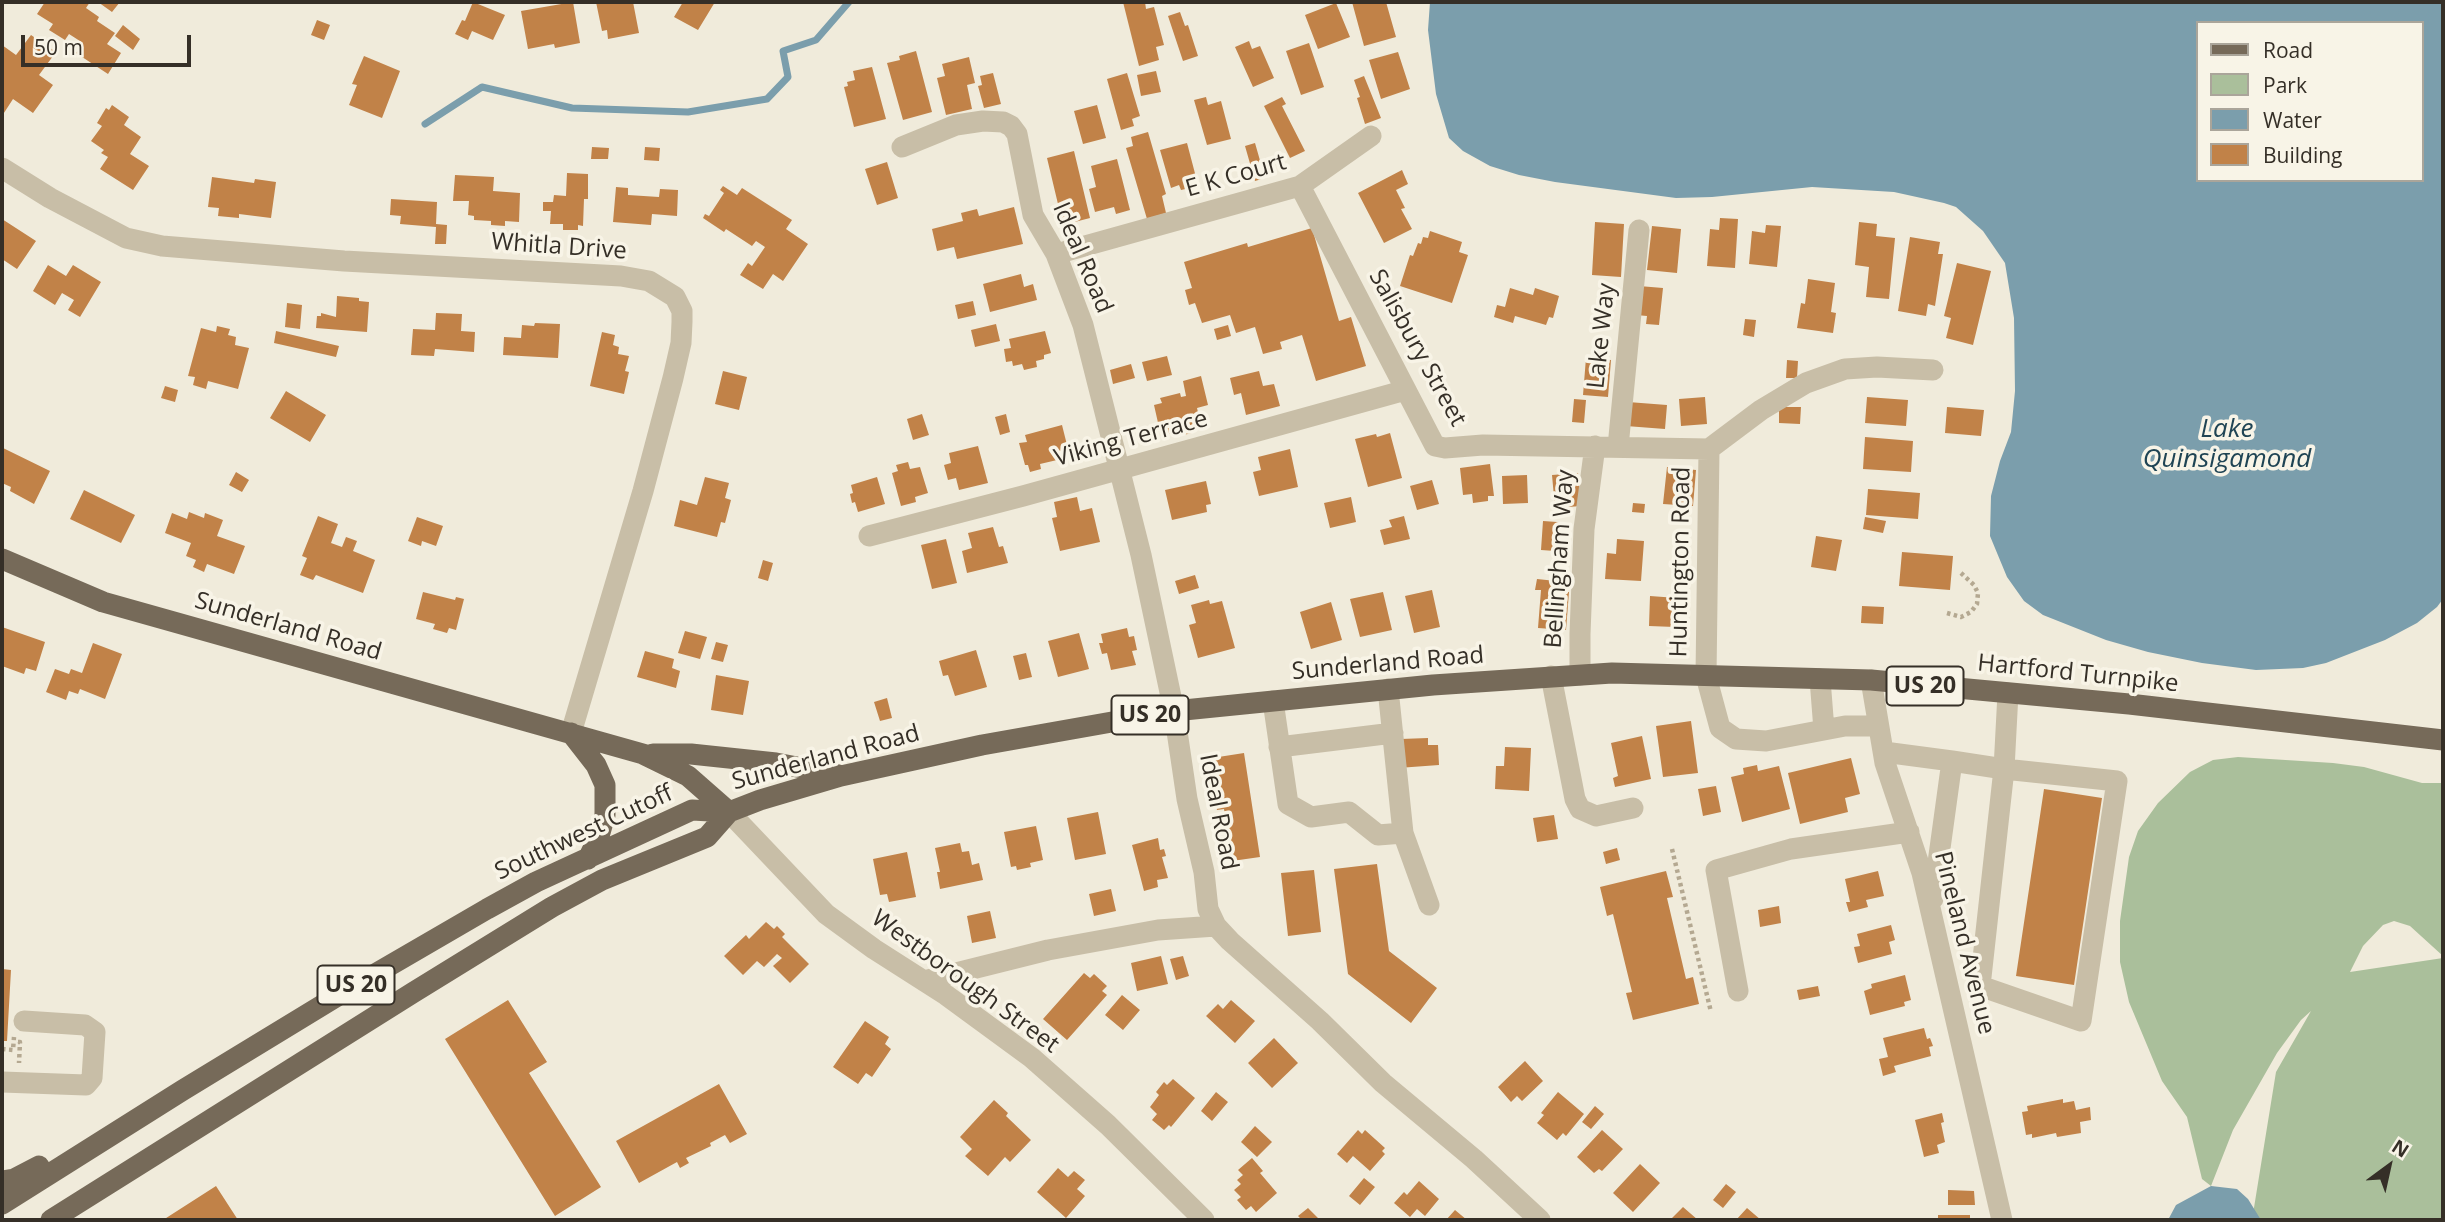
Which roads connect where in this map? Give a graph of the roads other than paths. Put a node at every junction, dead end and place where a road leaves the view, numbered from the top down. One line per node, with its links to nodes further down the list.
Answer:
1 (1371, 136): 4 (street, E K Court)
2 (902, 147): 6 (street, Ideal Road)
3 (2, 168): 26 (street, Whitla Drive)
4 (1300, 186): 6 (street, E K Court); 8 (street, Salisbury Street)
5 (1639, 230): 10 (street, Lake Way)
6 (1056, 254): 12 (street, Ideal Road)
7 (1933, 370): 11 (street)
8 (1406, 390): 9 (street, Salisbury Street); 12 (street, Viking Terrace)
9 (1595, 446): 10 (street, Salisbury Street); 15 (street, Bellingham Way)
10 (1618, 447): 11 (street, Salisbury Street)
11 (1709, 449): 16 (street, Huntington Road)
12 (1119, 470): 13 (street, Viking Terrace); 23 (street, Ideal Road)
13 (869, 536)
14 (2, 559): 26 (main road, Sunderland Road)
15 (1580, 675): 16 (main road, Hartford Turnpike / US 20); 17 (main road, Sunderland Road / US 20)
16 (1706, 676): 18 (main road, Hartford Turnpike / US 20); 25 (street, Huntington Road)
17 (1551, 677): 20 (main road, Sunderland Road / US 20); 35 (street)
18 (1820, 679): 19 (main road, Hartford Turnpike / US 20); 25 (street)
19 (1871, 681): 21 (main road, Hartford Turnpike / US 20); 24 (street, Pineland Avenue)
20 (1388, 689): 22 (main road, Sunderland Road / US 20); 27 (street)
21 (2008, 694): 28 (main road, Hartford Turnpike / US 20); 33 (street)
22 (1273, 701): 23 (main road, Sunderland Road / US 20); 29 (street)
23 (1174, 711): 34 (main road, Sunderland Road / US 20); 42 (street, Ideal Road)
24 (1878, 726): 25 (street, Huntington Road); 30 (street, Pineland Avenue)
25 (1824, 730)
26 (571, 733): 31 (main road, Sunderland Road); 39 (main road)
27 (1393, 733): 29 (street); 38 (street)
28 (2443, 740)
29 (1279, 747): 38 (street)
30 (1884, 752): 32 (street); 37 (street, Pineland Avenue)
31 (643, 754): 34 (main road); 36 (main road, Sunderland Road)
32 (1952, 761): 33 (street); 41 (street)
33 (2004, 769): 33 (street)
34 (841, 776): 36 (main road, Sunderland Road / US 20)
35 (1633, 808)
36 (729, 812): 39 (main road, Southwest Cutoff / US 20); 43 (street, Westborough Street); 50 (main road, Southwest Cutoff / US 20)
37 (1909, 832): 41 (street, Pineland Avenue); 44 (street)
38 (1403, 833): 40 (street)
39 (588, 859): 47 (main road, Southwest Cutoff / US 20)
40 (1429, 905)
41 (1931, 912): 53 (street, Pineland Avenue)
42 (1216, 926): 43 (street); 52 (street, Ideal Road)
43 (924, 981): 51 (street, Westborough Street)
44 (1738, 990)
45 (24, 1021): 46 (street)
46 (2, 1082)
47 (153, 1108): 48 (main road); 49 (main road, Southwest Cutoff / US 20)
48 (2, 1181)
49 (2, 1204)
50 (51, 1220)
51 (1203, 1220)
52 (1540, 1220)
53 (2002, 1220)

